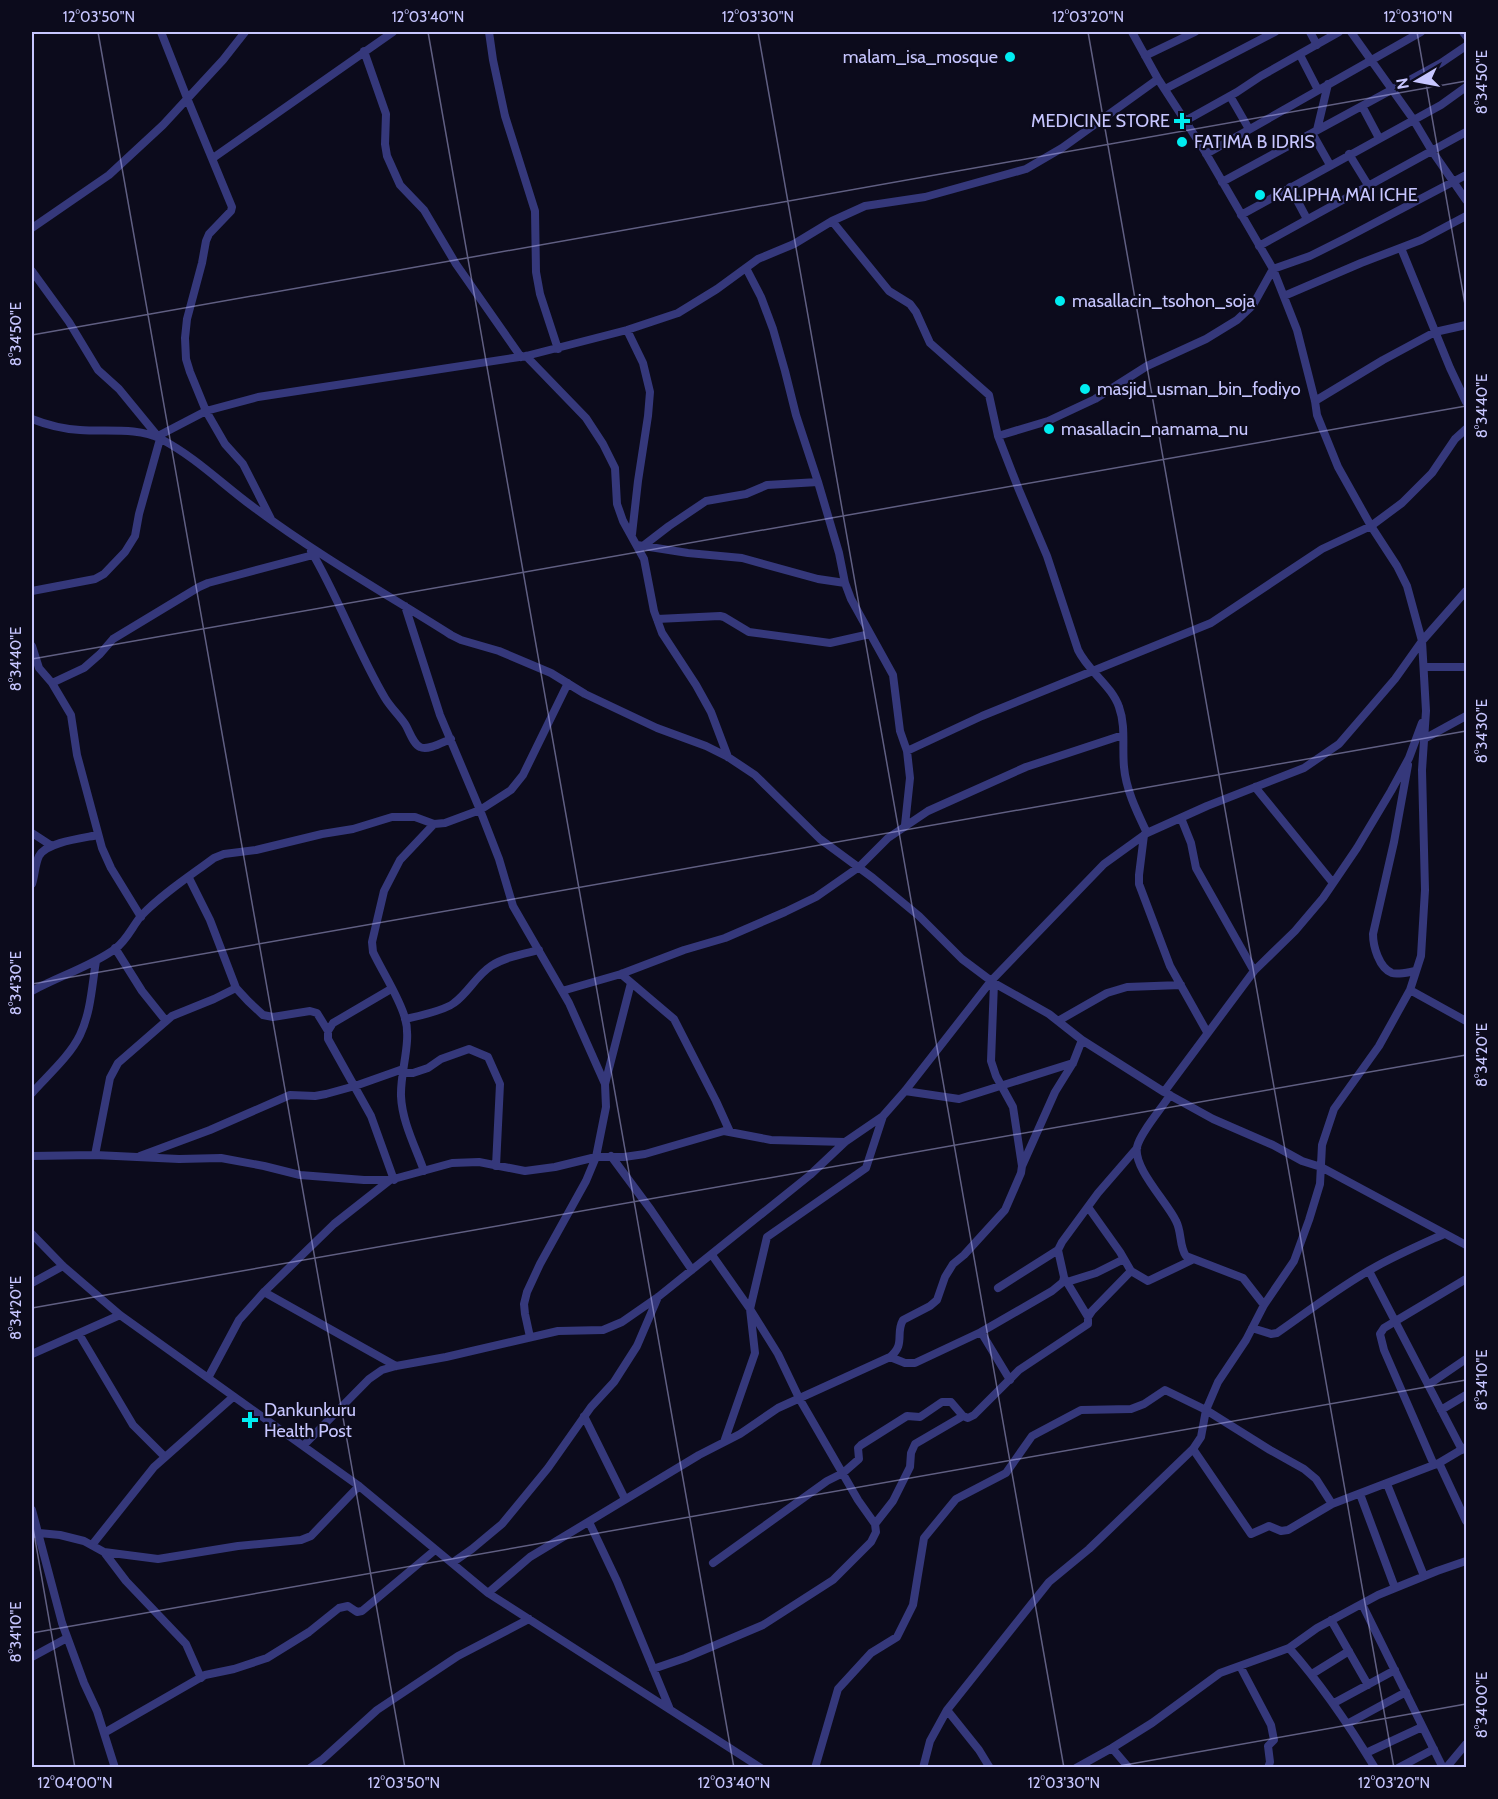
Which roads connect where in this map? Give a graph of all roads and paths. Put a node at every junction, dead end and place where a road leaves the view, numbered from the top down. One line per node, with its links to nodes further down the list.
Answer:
1 (161, 32): 27 (street)
2 (245, 32): 27 (street)
3 (393, 32): 16 (street)
4 (489, 32): 60 (street)
5 (1132, 32): 18 (street)
6 (1195, 32): 18 (street)
7 (1275, 32): 23 (street)
8 (1310, 32): 14 (street)
9 (1339, 32): 14 (street)
10 (1351, 32): 19 (street)
11 (1421, 32): 19 (street)
12 (1463, 32): 13 (street)
13 (1467, 36)
14 (1317, 45): 17 (street)
15 (1467, 46): 24 (street)
16 (364, 51): 38 (street); 61 (street)
17 (1300, 55): 25 (street); 26 (street)
18 (1145, 56): 20 (street)
19 (1371, 59): 21 (street); 24 (street)
20 (1158, 79): 23 (street); 49 (street)
21 (1328, 84): 25 (street); 32 (street)
22 (1467, 87): 29 (street)
23 (1165, 89): 30 (street)
24 (1392, 89): 28 (street); 29 (street)
25 (1318, 90): 31 (street)
26 (1230, 96): 30 (street); 31 (street)
27 (187, 98): 38 (street); 50 (street)
28 (1362, 106): 32 (street); 34 (street)
29 (1413, 119): 34 (street); 35 (street)
30 (1185, 121): 36 (street)
31 (1249, 129): 36 (street)
32 (1315, 132): 39 (street); 41 (street)
33 (1467, 132): 35 (street)
34 (1379, 138): 37 (street)
35 (1432, 151): 42 (street); 43 (street)
36 (1206, 154): 41 (street)
37 (1349, 154): 39 (street); 43 (street)
38 (213, 158): 64 (street)
39 (1330, 165): 44 (street)
40 (1467, 175): 42 (street)
41 (1222, 182): 46 (street)
42 (1453, 182): 45 (street); 54 (street)
43 (1368, 185): 48 (street)
44 (1290, 187): 46 (street); 48 (street)
45 (1467, 200)
46 (1241, 215): 51 (street)
47 (1467, 216): 52 (street)
48 (1307, 219): 51 (street)
49 (832, 221): 53 (street); 67 (street)
50 (32, 228)
51 (1259, 246): 54 (street)
52 (1401, 248): 56 (street); 59 (street)
53 (746, 268): 58 (street); 69 (street)
54 (1273, 269): 56 (street); 67 (street)
55 (32, 271): 68 (street)
56 (1284, 296): 63 (street)
57 (1467, 324): 59 (street)
58 (627, 330): 60 (street); 72 (street)
59 (1435, 332): 62 (street); 63 (street)
60 (558, 349): 61 (street)
61 (523, 356): 64 (street); 72 (street)
62 (1466, 399)
63 (1315, 401): 71 (street)
64 (206, 411): 68 (street); 70 (street)
65 (32, 419): 68 (street)
66 (1467, 429): 71 (street)
67 (998, 436): 86 (street)
68 (159, 437): 70 (street); 77 (street)
69 (818, 482): 74 (street); 76 (street)
70 (272, 520): 73 (street)
71 (1371, 526): 82 (street); 86 (street)
72 (632, 535): 74 (street)
73 (307, 544): 75 (street); 79 (street)
74 (640, 546): 76 (street); 80 (street)
75 (313, 555): 87 (street); 92 (street)
76 (845, 583): 81 (street)
77 (32, 591)
78 (1467, 591): 82 (street)
79 (405, 606): 88 (street); 92 (street)
80 (657, 619): 81 (street); 95 (street)
81 (870, 634): 94 (street)
82 (1422, 641): 84 (street); 97 (street)
83 (32, 646): 87 (street)
84 (1424, 667): 85 (street); 89 (street)
85 (1467, 668)
86 (1093, 671): 91 (street); 94 (street)
87 (51, 683): 104 (street)
88 (568, 683): 95 (street); 98 (street)
89 (1426, 711): 93 (street); 96 (street)
90 (1467, 716): 93 (street)
91 (1124, 735): 101 (street); 103 (street)
92 (450, 739): 98 (street)
93 (1424, 739): 115 (street)
94 (907, 751): 101 (street)
95 (728, 757): 106 (street)
96 (1409, 758): 108 (street); 115 (street)
97 (1255, 788): 99 (street); 108 (street)
98 (480, 810): 100 (street); 112 (street)
99 (1182, 818): 103 (street); 114 (street)
100 (434, 824): 107 (street); 121 (street)
101 (905, 825): 106 (street)
102 (32, 833): 105 (street)
103 (1145, 834): 117 (street); 119 (street)
104 (98, 835): 105 (street); 110 (street)
105 (52, 846): 109 (street)
106 (859, 867): 116 (street); 117 (street)
107 (189, 878): 110 (street); 120 (street)
108 (1333, 883): 114 (street)
109 (32, 884)
110 (141, 917): 111 (street)
111 (115, 948): 113 (street); 126 (street)
112 (539, 950): 124 (street); 125 (street)
113 (96, 961): 123 (street); 138 (street)
114 (1254, 971): 130 (street)
115 (1416, 971): 122 (street)
116 (621, 974): 118 (street); 124 (street)
117 (993, 982): 128 (street); 135 (street); 137 (street)
118 (631, 983): 134 (street); 141 (street)
119 (1181, 985): 128 (street); 130 (street)
120 (236, 987): 126 (street); 129 (street)
121 (391, 989): 125 (street); 129 (street)
122 (1410, 990): 127 (street); 151 (street)
123 (32, 991)
124 (562, 991): 134 (street)
125 (405, 1018): 133 (street)
126 (166, 1021): 144 (street)
127 (1467, 1021)
128 (1058, 1022): 131 (street)
129 (328, 1031): 136 (street)
130 (1207, 1032): 139 (street)
131 (1082, 1040): 132 (street); 139 (street)
132 (1073, 1063): 135 (street); 150 (street)
133 (402, 1071): 136 (street); 149 (street); 152 (street)
134 (605, 1084): 148 (street)
135 (1001, 1085): 137 (street); 150 (street)
136 (355, 1086): 147 (street); 153 (street)
137 (905, 1091): 140 (street)
138 (32, 1093)
139 (1167, 1094): 143 (street); 151 (street)
140 (883, 1116): 142 (street); 173 (street)
141 (730, 1132): 142 (street); 146 (street)
142 (845, 1142): 159 (street)
143 (1137, 1148): 154 (street); 161 (street)
144 (94, 1155): 145 (street); 147 (street)
145 (32, 1156)
146 (610, 1156): 148 (street); 163 (street)
147 (137, 1157): 153 (street)
148 (596, 1157): 149 (street); 180 (street)
149 (496, 1166): 152 (street)
150 (1022, 1166): 182 (street)
151 (1321, 1167): 156 (street); 172 (street)
152 (424, 1171): 153 (street)
153 (392, 1180): 170 (street)
154 (1088, 1207): 158 (street); 160 (street)
155 (32, 1234): 162 (street)
156 (1444, 1234): 157 (street); 165 (street)
157 (1467, 1245)
158 (1058, 1250): 167 (street); 169 (street)
159 (711, 1255): 163 (street); 173 (street)
160 (1124, 1259): 164 (street); 167 (street)
161 (1192, 1260): 164 (street); 172 (street)
162 (63, 1266): 168 (street); 174 (street)
163 (692, 1270): 171 (street)
164 (1131, 1271): 175 (street)
165 (1369, 1271): 176 (street); 177 (street)
166 (1467, 1279): 176 (street)
167 (1066, 1280): 175 (street); 178 (street)
168 (32, 1283)
169 (998, 1288)
170 (264, 1292): 184 (street); 185 (street)
171 (658, 1297): 180 (street); 193 (street)
172 (1264, 1305): 177 (street)
173 (750, 1309): 190 (street); 195 (street)
174 (120, 1315): 179 (street); 185 (street)
175 (1088, 1317): 186 (street)
176 (1396, 1321): 187 (street); 200 (street)
177 (1252, 1328): 191 (street)
178 (981, 1332): 182 (street); 186 (street)
179 (79, 1334): 181 (street); 199 (street)
180 (530, 1337): 184 (street)
181 (32, 1354)
182 (890, 1357): 190 (street)
183 (1467, 1359): 187 (street)
184 (396, 1366): 196 (street)
185 (208, 1378): 189 (street)
186 (1010, 1380): 194 (street)
187 (1428, 1385): 192 (street)
188 (1467, 1395): 192 (street)
189 (233, 1397): 196 (street); 199 (street)
190 (799, 1398): 195 (street); 201 (street)
191 (1206, 1410): 197 (street); 206 (street); 248 (street)
192 (1441, 1410): 198 (street)
193 (584, 1416): 205 (street); 216 (street)
194 (963, 1416): 201 (street); 210 (street)
195 (724, 1442): 205 (street)
196 (303, 1446): 203 (street)
197 (1193, 1449): 206 (street); 237 (street)
198 (1464, 1449): 200 (street)
199 (165, 1457): 212 (street)
200 (1437, 1464): 202 (street); 208 (street)
201 (843, 1473): 210 (street); 217 (street)
202 (1387, 1484): 204 (street); 218 (street)
203 (359, 1486): 213 (street); 214 (street)
204 (1360, 1494): 206 (street); 219 (street)
205 (625, 1499): 209 (street)
206 (1332, 1504)
207 (32, 1510): 211 (street)
208 (1467, 1521)
209 (588, 1522): 220 (street); 229 (street)
210 (875, 1524): 229 (street)
211 (35, 1534): 212 (street); 224 (street)
212 (92, 1545): 214 (street)
213 (435, 1550): 216 (street); 232 (street)
214 (104, 1552): 232 (street)
215 (1467, 1561): 218 (street)
216 (452, 1563): 220 (street)
217 (713, 1563)
218 (1424, 1576): 219 (street)
219 (1395, 1588): 221 (street)
220 (488, 1593): 222 (street)
221 (1362, 1604): 223 (street); 230 (street)
222 (529, 1619): 236 (street); 246 (street)
223 (1332, 1620): 225 (street); 226 (street)
224 (67, 1638): 227 (street); 240 (street)
225 (1289, 1648): 228 (street); 231 (street)
226 (1349, 1651): 231 (street); 233 (street)
227 (32, 1658)
228 (1240, 1666): 242 (street); 253 (street)
229 (653, 1669): 236 (street)
230 (1395, 1670): 233 (street); 234 (street)
231 (1312, 1674): 235 (street)
232 (201, 1678): 240 (street)
233 (1368, 1685): 235 (street)
234 (1406, 1692): 238 (street); 239 (street)
235 (1335, 1703): 238 (street)
236 (669, 1708): 247 (street)
237 (947, 1710): 249 (street); 250 (street)
238 (1347, 1724): 244 (street)
239 (1422, 1727): 243 (street); 244 (street)
240 (104, 1733): 245 (street)
241 (1467, 1744): 256 (street)
242 (1112, 1748): 251 (street); 252 (street)
243 (1434, 1749): 255 (street); 256 (street)
244 (1366, 1754): 254 (street)
245 (115, 1767)
246 (310, 1767)
247 (761, 1767)
248 (815, 1767)
249 (924, 1767)
250 (990, 1767)
251 (1076, 1767)
252 (1129, 1767)
253 (1268, 1767)
254 (1375, 1767)
255 (1398, 1767)
256 (1445, 1767)

